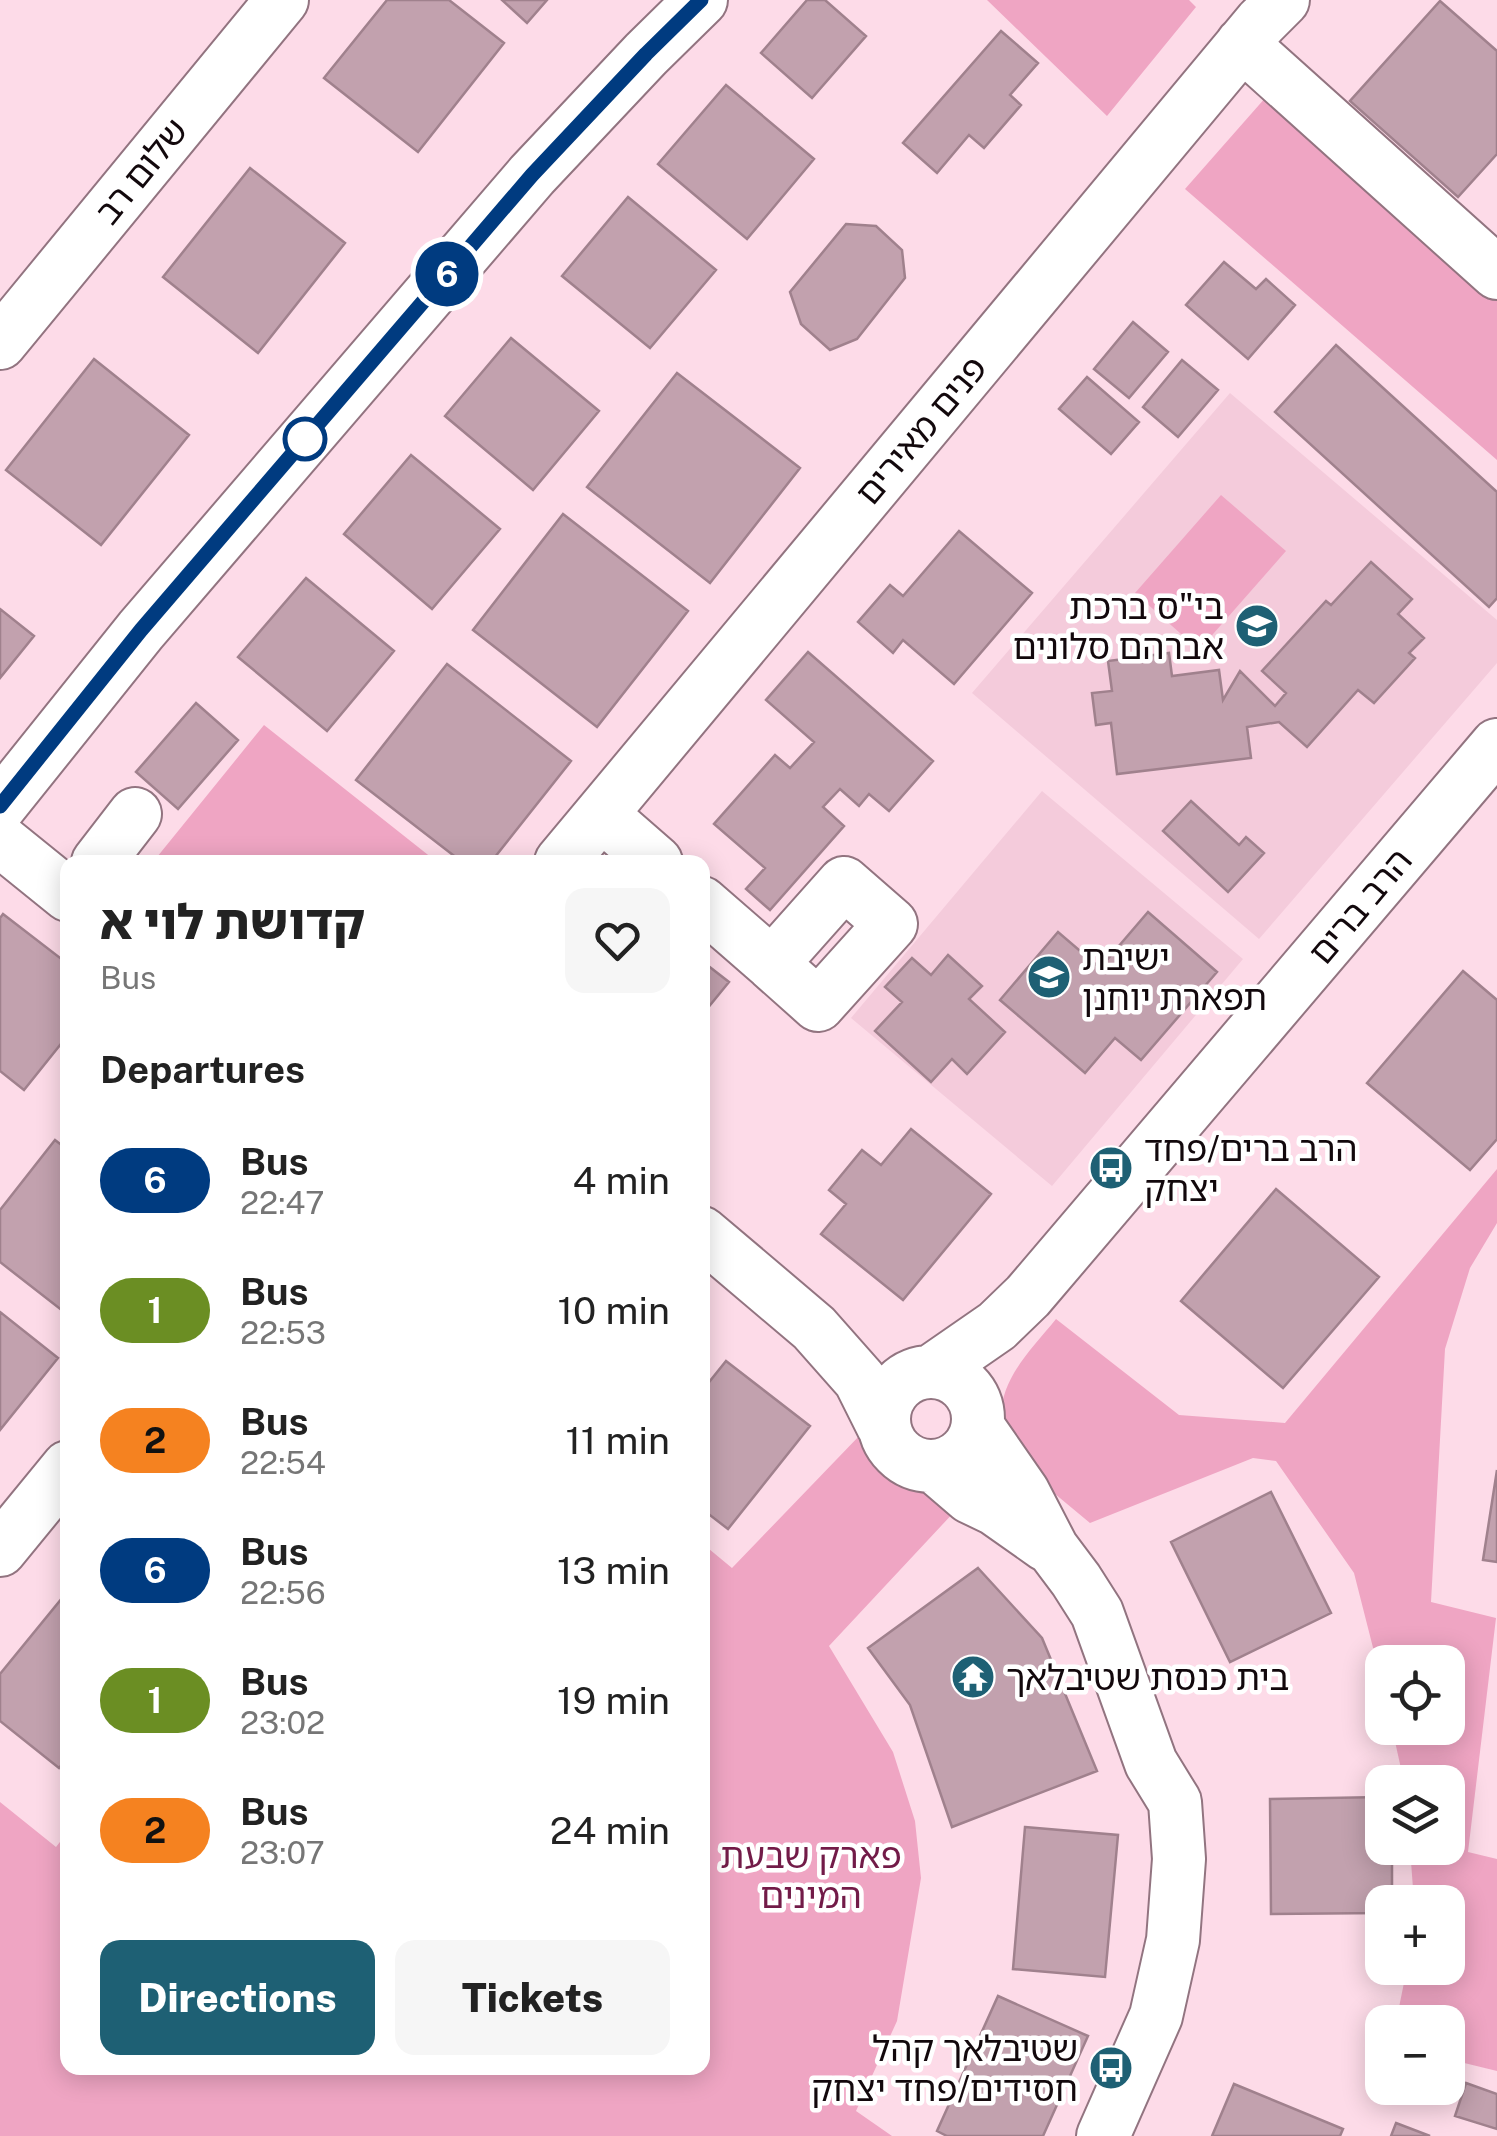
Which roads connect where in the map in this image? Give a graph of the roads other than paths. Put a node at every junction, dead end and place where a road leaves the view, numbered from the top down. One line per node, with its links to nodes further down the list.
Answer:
1 (282, 0): 6 (street, שלום רב)
2 (701, 0): 8 (street)
3 (1283, 0): 4 (street, פנים מאירים)
4 (1242, 44): 5 (street); 10 (street, פנים מאירים)
5 (1497, 273)
6 (0, 343)
7 (1497, 745): 19 (street, הרב ברים)
8 (0, 806)
9 (135, 814): 12 (street)
10 (601, 814): 13 (street, פנים מאירים); 14 (street)
11 (0, 840): 15 (street)
12 (103, 855)
13 (567, 855)
14 (648, 855)
15 (60, 889)
16 (710, 910): 17 (street)
17 (772, 964)
18 (710, 1240): 20 (street)
19 (1028, 1296): 21 (street, הרב ברים); 22 (street, הרב ברים)
20 (814, 1328): 21 (street); 23 (street)
21 (925, 1372): 22 (street); 23 (street)
22 (978, 1420): 24 (street); 26 (street)
23 (883, 1426): 24 (street)
24 (935, 1467): 26 (street)
25 (60, 1477): 27 (street)
26 (1052, 1548): 28 (street)
27 (0, 1550)
28 (1103, 2136)

